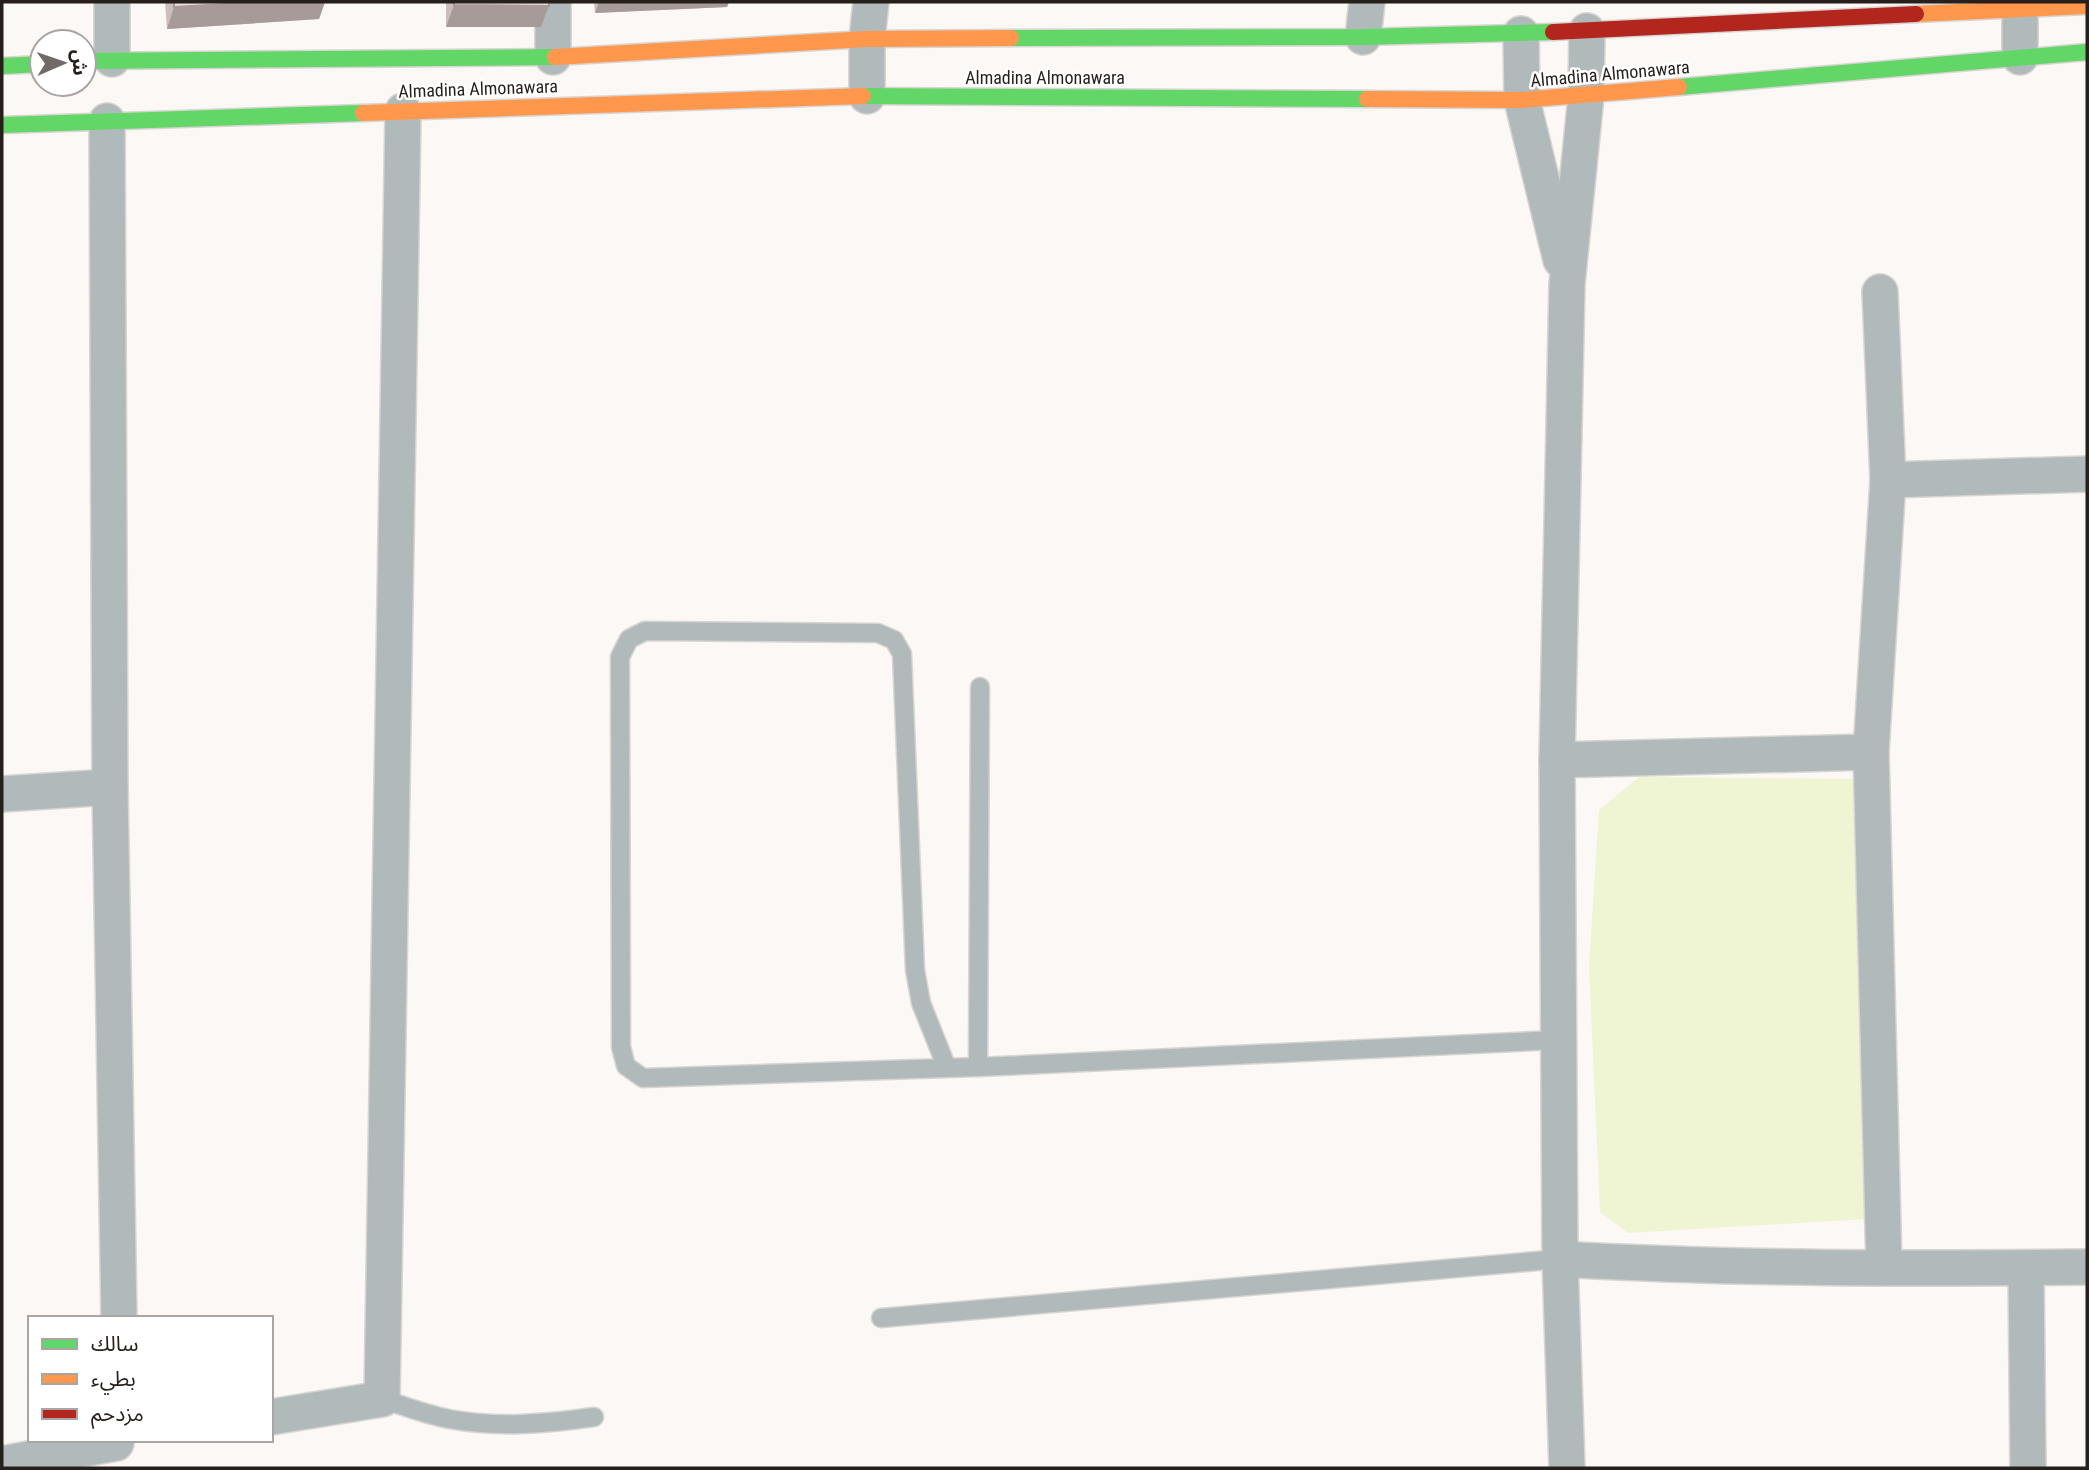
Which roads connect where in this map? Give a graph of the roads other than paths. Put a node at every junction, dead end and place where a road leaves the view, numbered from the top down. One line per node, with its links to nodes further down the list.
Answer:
1 (112, 2): 15 (street)
2 (553, 2): 13 (street)
3 (871, 2): 11 (street)
4 (1367, 2): 10 (street)
5 (2022, 5): 6 (main road); 7 (main road); 14 (street)
6 (2087, 6)
7 (1670, 15): 8 (main road)
8 (1587, 32): 9 (main road); 19 (street)
9 (1521, 34): 10 (main road); 20 (street)
10 (1363, 37): 11 (main road)
11 (867, 40): 13 (main road); 18 (street)
12 (2087, 52): 14 (main road, Almadina Almonawara)
13 (553, 57): 15 (main road)
14 (2020, 57): 19 (main road, Almadina Almonawara)
15 (98, 60)
16 (28, 65): 17 (main road)
17 (2, 66)
18 (867, 96): 20 (main road, Almadina Almonawara); 21 (main road, Almadina Almonawara)
19 (1586, 96): 20 (main road, Almadina Almonawara); 24 (street)
20 (1522, 100): 24 (street)
21 (402, 111): 22 (main road, Almadina Almonawara); 42 (street)
22 (107, 121): 23 (main road, Almadina Almonawara); 31 (street)
23 (2, 125)
24 (1567, 284): 30 (street)
25 (1881, 292): 27 (street)
26 (2087, 474): 27 (street)
27 (1888, 480): 29 (street)
28 (980, 687): 34 (lane)
29 (1871, 752): 30 (street); 38 (street)
30 (1557, 760): 33 (street)
31 (110, 787): 32 (street); 40 (street)
32 (2, 794)
33 (1558, 1040): 34 (lane); 36 (street)
34 (978, 1067): 35 (lane)
35 (947, 1068): 35 (lane)
36 (1560, 1259): 38 (street); 41 (lane); 47 (street)
37 (2087, 1267): 39 (street)
38 (1884, 1268): 39 (street)
39 (2026, 1268): 48 (street)
40 (119, 1316)
41 (881, 1318)
42 (382, 1399): 43 (street); 44 (lane)
43 (273, 1417)
44 (594, 1418)
45 (116, 1442): 46 (street)
46 (2, 1464)
47 (1567, 1468)
48 (2028, 1468)

